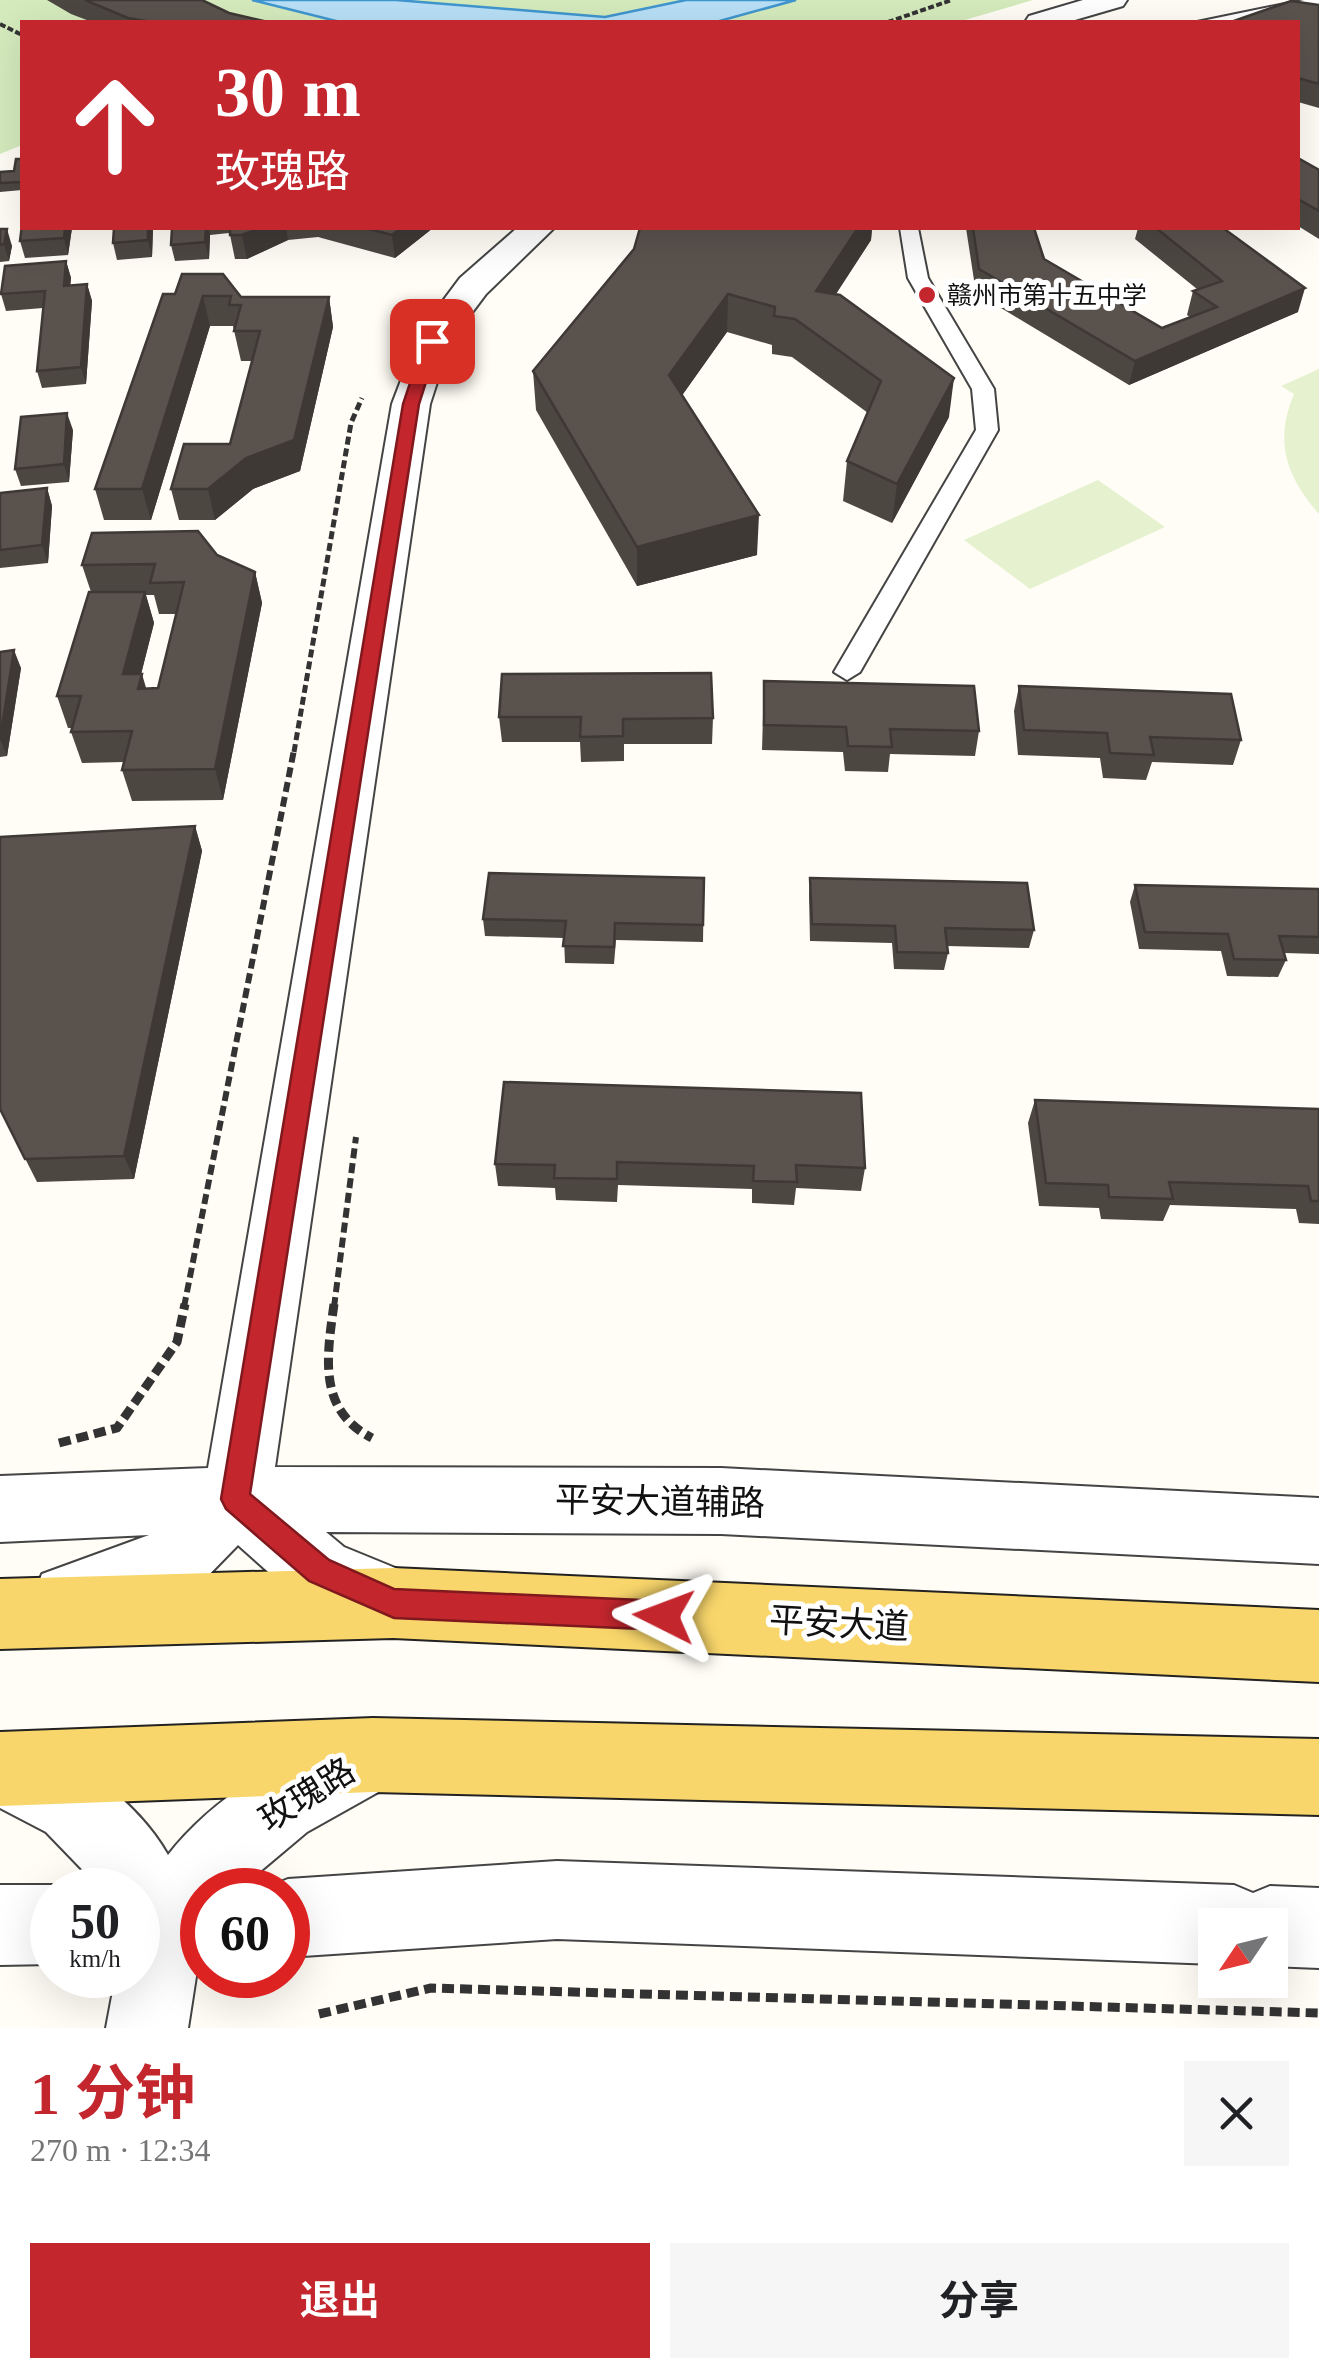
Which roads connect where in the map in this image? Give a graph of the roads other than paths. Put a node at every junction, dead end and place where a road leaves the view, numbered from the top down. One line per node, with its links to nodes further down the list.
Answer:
1 (1113, 0): 3 (street)
2 (1319, 2): 4 (lane)
3 (1046, 20)
4 (1216, 20)
5 (535, 230): 8 (street)
6 (909, 230): 7 (lane)
7 (847, 672)
8 (236, 1499): 9 (street, 平安大道辅路); 10 (street, 平安大道辅路); 11 (street); 12 (street)
9 (0, 1510)
10 (1319, 1531)
11 (394, 1603): 12 (main road, 平安大道); 13 (main road, 平安大道)
12 (14, 1614)
13 (1319, 1646)
14 (373, 1755): 15 (main road); 16 (main road); 21 (street, 玫瑰路)
15 (1, 1769): 21 (street)
16 (1319, 1777)
17 (310, 1917): 18 (street)
18 (1198, 1924)
19 (0, 1925): 20 (street)
20 (30, 1925)
21 (168, 1925): 24 (street, 玫瑰路)
22 (1288, 1927): 23 (street)
23 (1319, 1928)
24 (147, 2028)

